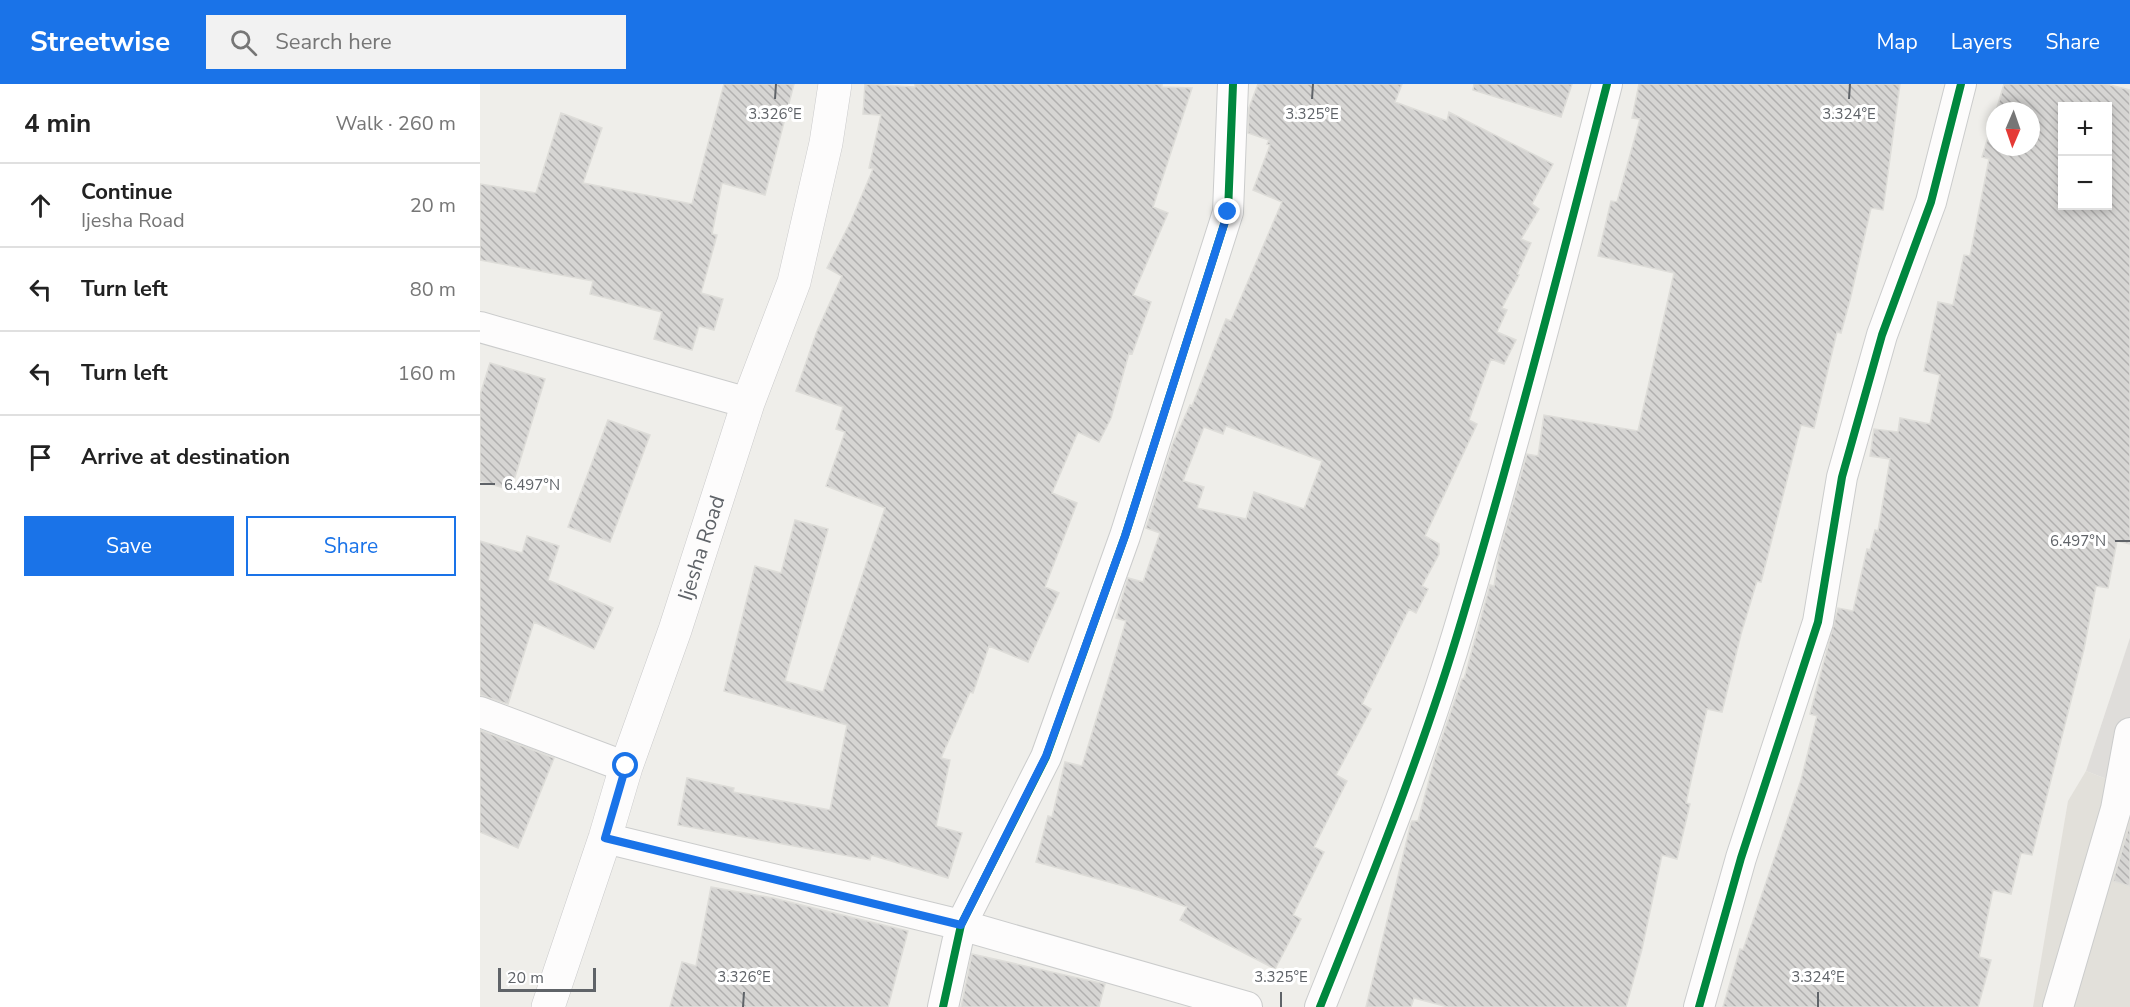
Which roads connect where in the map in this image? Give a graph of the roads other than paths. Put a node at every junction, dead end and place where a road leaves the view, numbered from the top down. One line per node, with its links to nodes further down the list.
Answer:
1 (835, 84): 6 (main road, Ijesha Road)
2 (1233, 84): 11 (street)
3 (1607, 84): 15 (street)
4 (1961, 84): 16 (street)
5 (480, 327): 6 (street)
6 (748, 403): 9 (main road, Ijesha Road)
7 (480, 712): 9 (street)
8 (2130, 733): 17 (street)
9 (626, 766): 10 (main road, Ijesha Road)
10 (605, 838): 11 (street); 12 (main road, Ijesha Road)
11 (961, 925): 13 (street); 14 (street)
12 (548, 1007)
13 (943, 1007)
14 (1247, 1007)
15 (1320, 1007)
16 (1699, 1007)
17 (2058, 1007)

